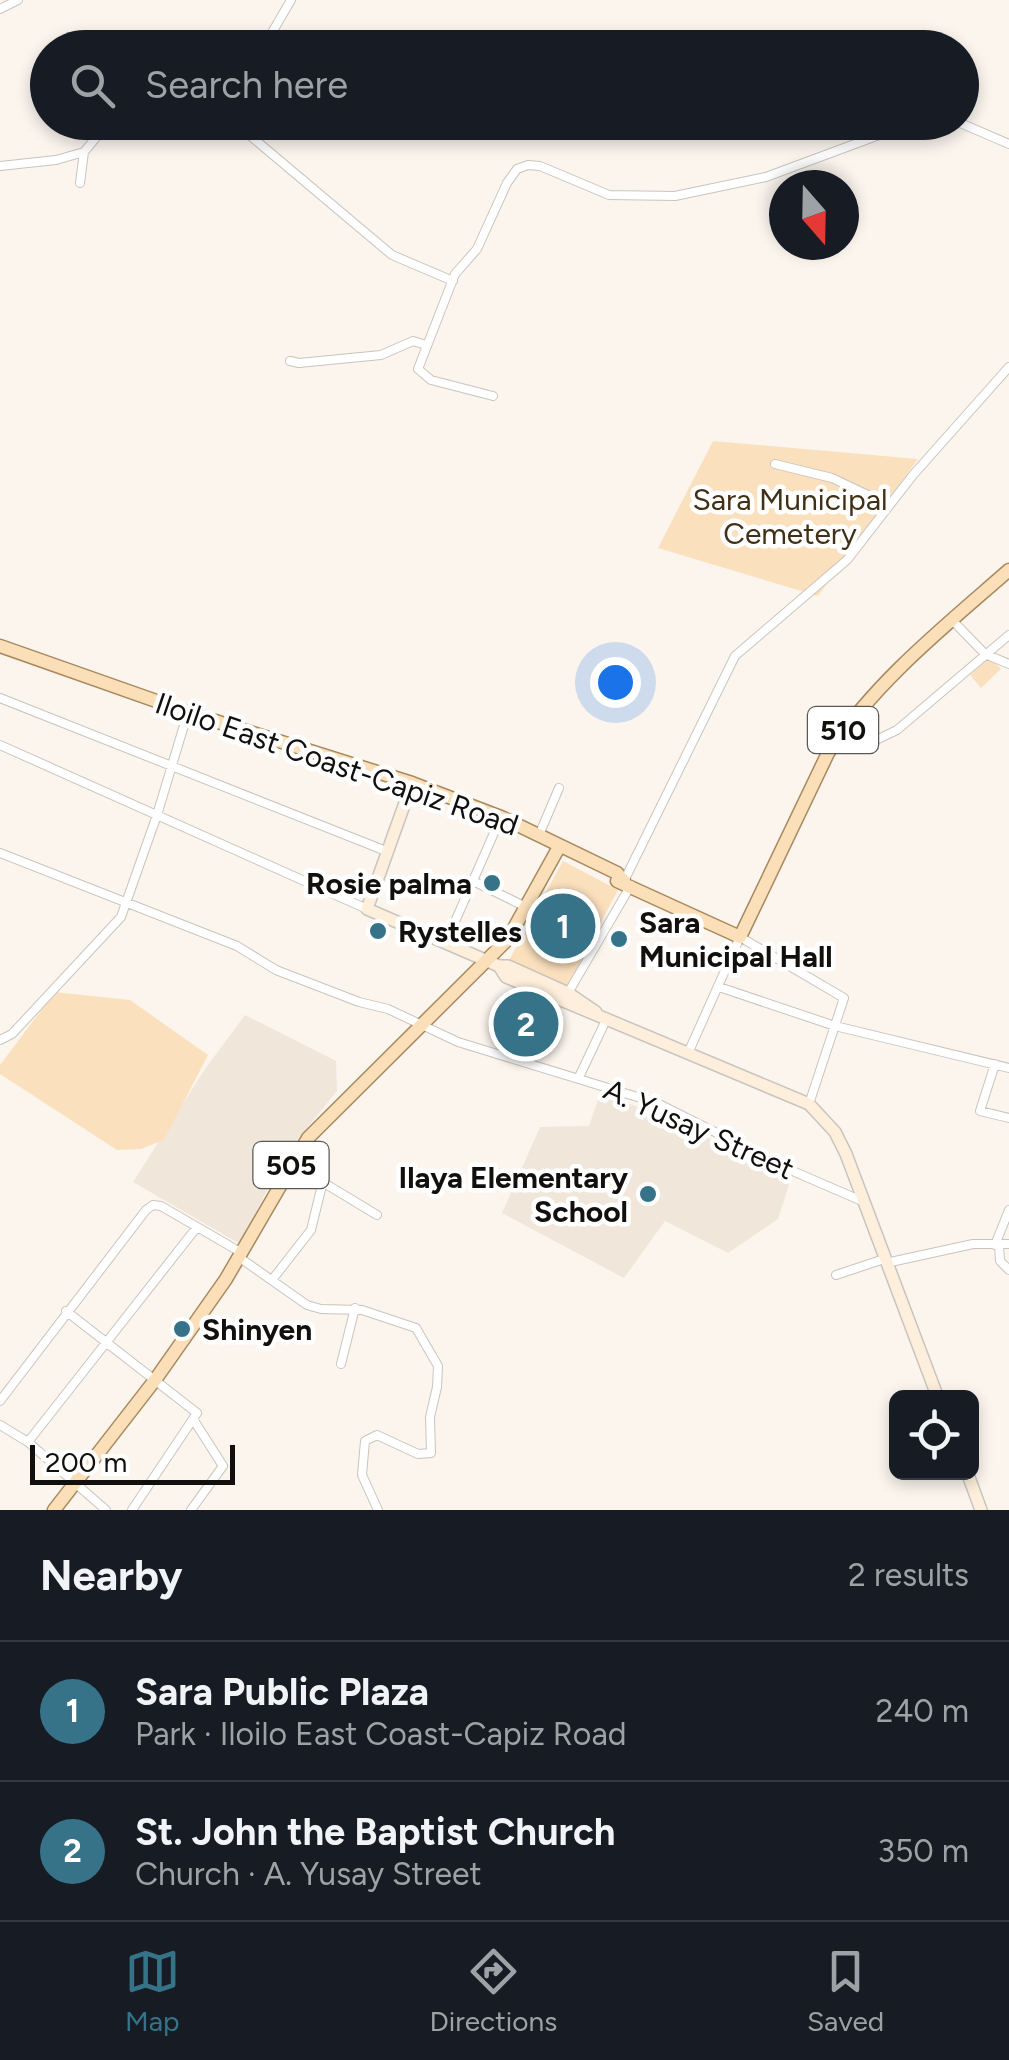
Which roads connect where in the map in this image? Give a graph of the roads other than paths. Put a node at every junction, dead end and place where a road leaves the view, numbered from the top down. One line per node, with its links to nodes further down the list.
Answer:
1 (18, 0): 3 (street)
2 (291, 0): 4 (street)
3 (0, 9)
4 (274, 30)
5 (979, 131): 9 (street)
6 (94, 140): 10 (street)
7 (256, 140): 13 (street)
8 (866, 140): 13 (street)
9 (1009, 144)
10 (84, 152): 11 (street); 12 (street)
11 (0, 166)
12 (80, 183)
13 (453, 280): 14 (street)
14 (426, 345): 15 (street); 17 (street)
15 (290, 361)
16 (1009, 366): 19 (street)
17 (493, 396)
18 (775, 464): 19 (street)
19 (889, 504): 40 (street)
20 (1009, 570): 21 (main road, 510)
21 (952, 620): 24 (street); 28 (main road, 510)
22 (1009, 635): 24 (street)
23 (0, 646): 27 (main road, Iloilo East Coast-Capiz Road)
24 (986, 654): 25 (street); 28 (street)
25 (1009, 664)
26 (0, 698): 30 (street)
27 (188, 712): 30 (street); 31 (main road, Iloilo East Coast-Capiz Road)
28 (843, 730): 44 (main road, 510)
29 (0, 746): 33 (street)
30 (173, 768): 33 (street); 37 (street)
31 (412, 784): 34 (main road, Iloilo East Coast-Capiz Road); 37 (street)
32 (559, 788): 35 (street)
33 (158, 814): 41 (street); 43 (street)
34 (502, 817): 35 (main road, Iloilo East Coast-Capiz Road); 39 (street)
35 (539, 835): 36 (main road, Iloilo East Coast-Capiz Road)
36 (558, 850): 40 (main road); 42 (main road, Iloilo East Coast-Capiz Road / 505)
37 (386, 851): 43 (street)
38 (0, 853): 41 (street, A. Yusay Street)
39 (472, 882): 42 (street); 45 (street)
40 (628, 883): 44 (main road); 48 (street)
41 (128, 903): 50 (street, A. Yusay Street); 52 (street)
42 (526, 907): 46 (main road, Iloilo East Coast-Capiz Road / 505)
43 (368, 909): 45 (street)
44 (740, 937): 47 (street); 51 (street)
45 (446, 942): 46 (street)
46 (493, 964): 48 (street); 50 (main road, Iloilo East Coast-Capiz Road / 505)
47 (720, 987): 51 (street); 53 (street)
48 (565, 997): 49 (street)
49 (603, 1017): 53 (street); 56 (street)
50 (421, 1025): 56 (street, A. Yusay Street); 59 (main road, Iloilo East Coast-Capiz Road / 505)
51 (835, 1026): 54 (street); 57 (street)
52 (0, 1040)
53 (689, 1051): 57 (street)
54 (995, 1064): 55 (street); 58 (street)
55 (1009, 1068)
56 (579, 1078): 61 (street, A. Yusay Street)
57 (809, 1104): 61 (street)
58 (1009, 1118)
59 (292, 1163): 60 (street); 66 (main road, Iloilo East Coast-Capiz Road / 505)
60 (323, 1181): 63 (street); 70 (street)
61 (862, 1202): 67 (street)
62 (1009, 1210): 65 (street)
63 (377, 1215)
64 (196, 1227): 66 (street); 72 (street); 73 (street)
65 (1001, 1245): 67 (street); 68 (street)
66 (241, 1256): 70 (street); 75 (main road, Iloilo East Coast-Capiz Road / 505)
67 (885, 1261): 69 (street); 76 (street)
68 (1009, 1270)
69 (836, 1275)
70 (272, 1280): 71 (street)
71 (355, 1308): 74 (street); 87 (street)
72 (66, 1311): 73 (street); 77 (street)
73 (107, 1342): 75 (street); 80 (street)
74 (342, 1364)
75 (155, 1380): 78 (street); 82 (main road, Iloilo East Coast-Capiz Road / 505)
76 (935, 1390)
77 (0, 1401)
78 (192, 1419): 85 (street); 86 (street)
79 (0, 1425): 80 (street)
80 (28, 1442): 82 (street)
81 (969, 1480): 88 (street)
82 (75, 1484): 83 (main road, Iloilo East Coast-Capiz Road / 505); 84 (street)
83 (54, 1510)
84 (106, 1510)
85 (132, 1510)
86 (191, 1510)
87 (378, 1510)
88 (981, 1510)

